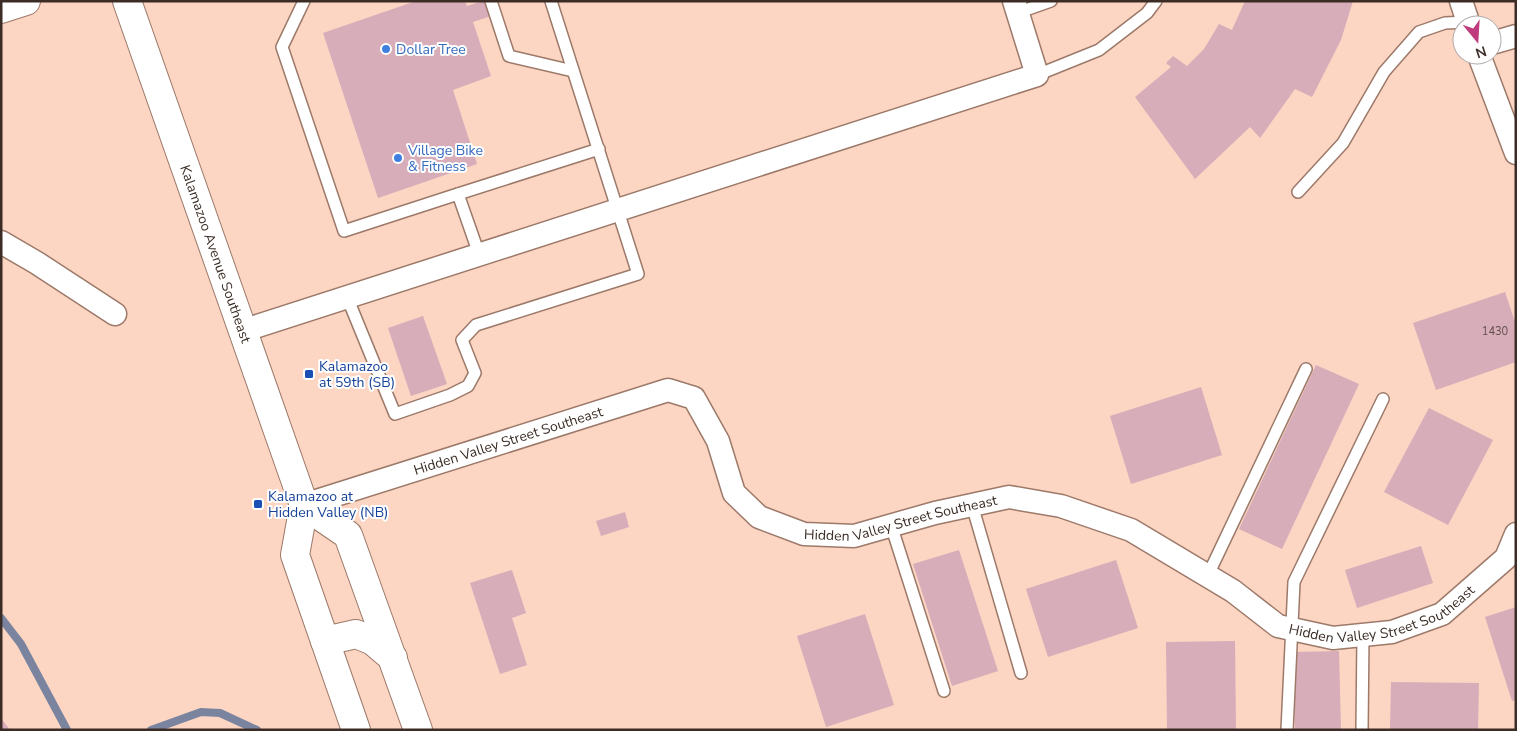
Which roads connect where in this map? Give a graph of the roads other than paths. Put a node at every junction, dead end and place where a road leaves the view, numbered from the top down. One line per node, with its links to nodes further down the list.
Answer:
1 (26, 1): 10 (main road)
2 (127, 1): 27 (main road, Kalamazoo Avenue Southeast)
3 (304, 1): 21 (lane)
4 (491, 1): 16 (lane)
5 (551, 1): 16 (lane)
6 (1051, 1): 9 (lane)
7 (1156, 1): 17 (lane)
8 (1461, 1): 11 (street)
9 (1016, 7): 17 (street)
10 (1, 9)
11 (1465, 15)
12 (1452, 23): 20 (lane)
13 (1516, 36): 14 (street)
14 (1502, 40)
15 (1483, 65): 19 (street)
16 (574, 71): 18 (lane)
17 (1037, 75): 22 (street)
18 (598, 149): 21 (lane); 22 (lane)
19 (1516, 153)
20 (1298, 192)
21 (458, 194): 24 (lane)
22 (618, 210): 24 (street); 25 (lane)
23 (1, 242): 26 (street)
24 (478, 254): 25 (street)
25 (347, 297): 27 (street)
26 (115, 314)
27 (242, 331): 31 (main road, Kalamazoo Avenue Southeast)
28 (1306, 368): 34 (lane)
29 (1383, 399): 35 (lane)
30 (972, 505): 32 (street, Hidden Valley Street Southeast); 34 (street, Hidden Valley Street Southeast); 39 (lane)
31 (304, 506): 32 (street, Hidden Valley Street Southeast); 37 (main road, Kalamazoo Avenue Southeast); 38 (main road)
32 (891, 525): 40 (lane)
33 (1516, 534): 36 (street, Hidden Valley Street Southeast)
34 (1208, 575): 35 (street, Hidden Valley Street Southeast)
35 (1291, 629): 36 (street, Hidden Valley Street Southeast); 43 (lane)
36 (1364, 635): 44 (lane)
37 (325, 641): 38 (main road); 41 (main road, Kalamazoo Avenue Southeast)
38 (393, 658): 42 (main road)
39 (1021, 673)
40 (944, 691)
41 (356, 730)
42 (418, 730)
43 (1287, 730)
44 (1362, 730)

